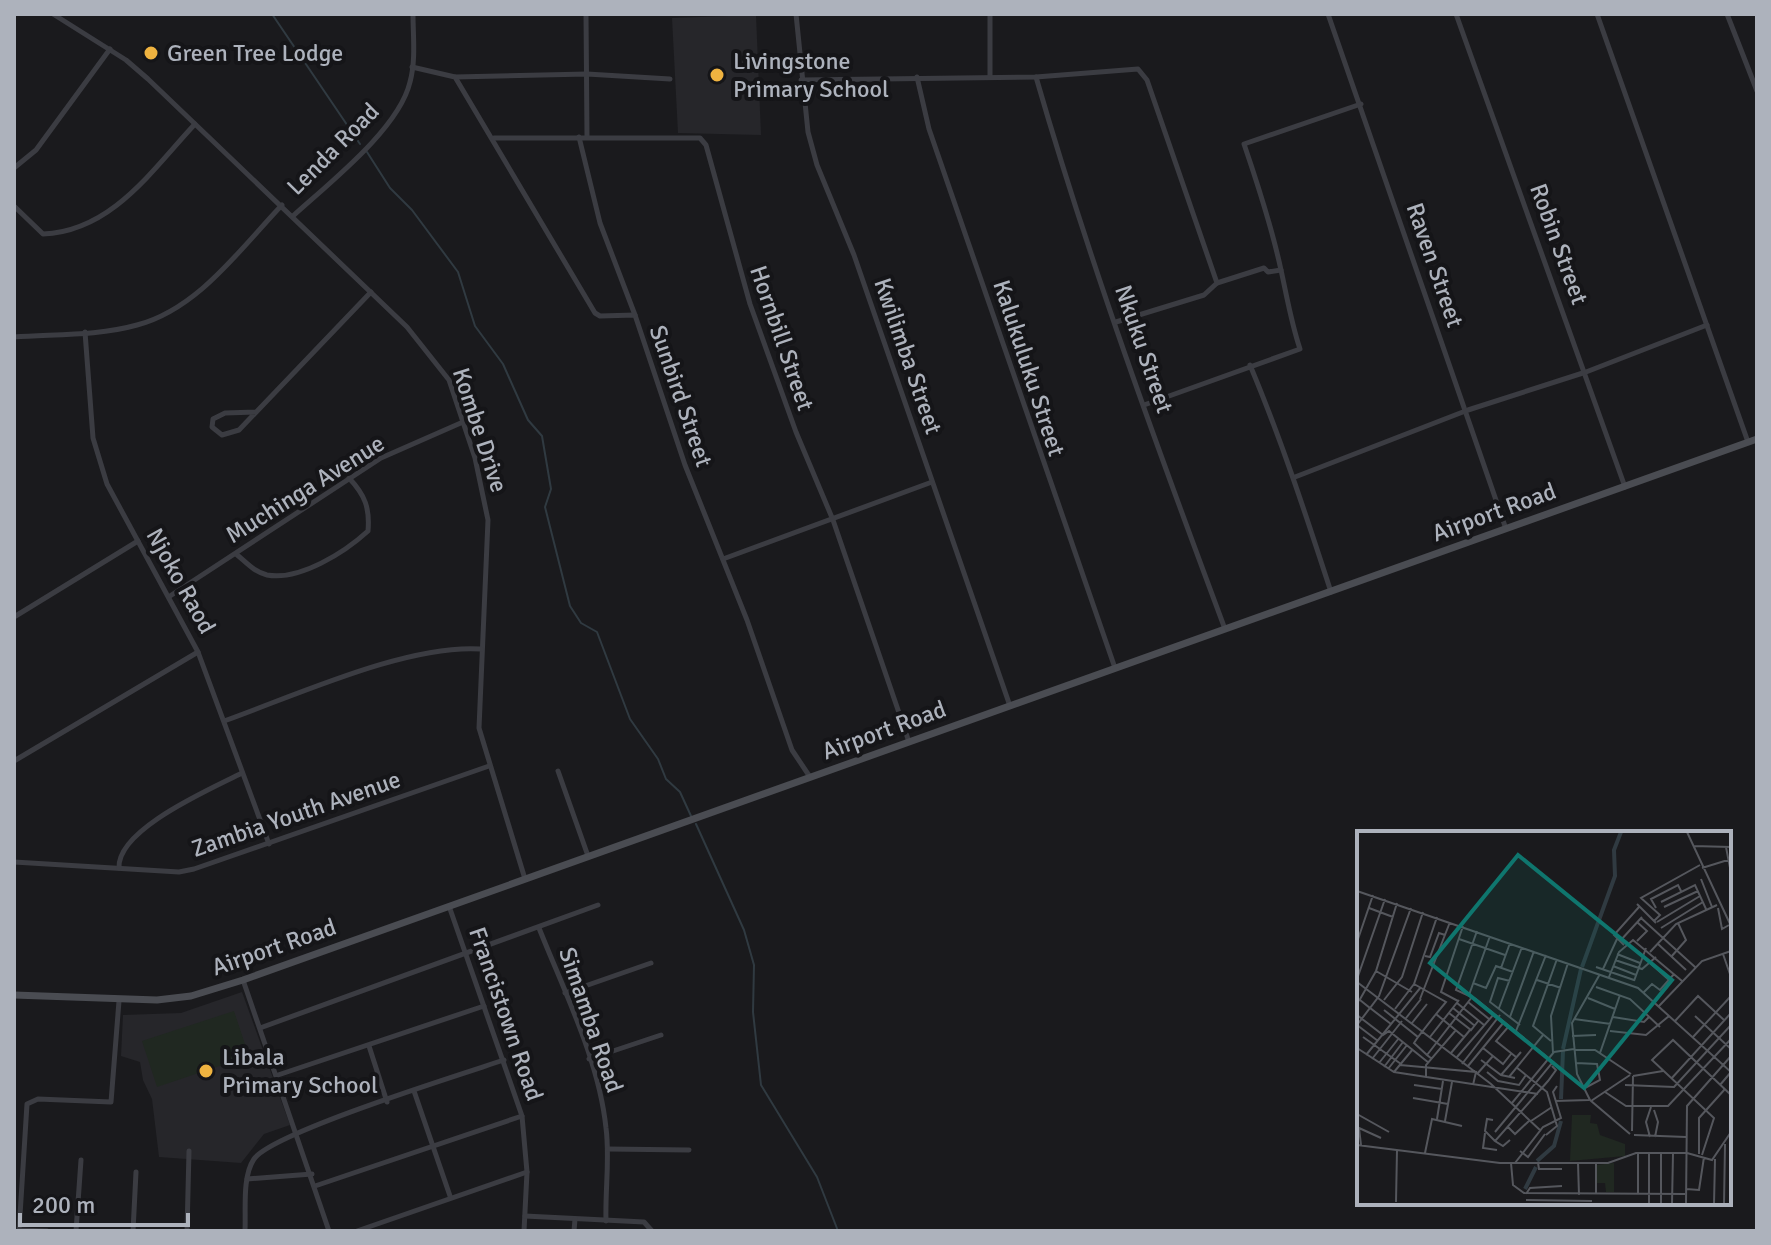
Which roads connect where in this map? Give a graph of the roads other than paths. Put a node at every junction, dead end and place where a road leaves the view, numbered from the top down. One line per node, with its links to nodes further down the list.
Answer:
1 (53, 14): 10 (street, Kombe Drive)
2 (413, 14): 11 (street, Lenda Road)
3 (586, 14): 12 (street)
4 (796, 14): 18 (street, Kwilimba Street)
5 (990, 14): 13 (street)
6 (1328, 14): 20 (street, Raven Street)
7 (1456, 14): 38 (street, Robin Street)
8 (1597, 14): 34 (street)
9 (1727, 14): 19 (street)
10 (110, 49): 21 (street, Kombe Drive); 25 (street)
11 (412, 67): 14 (street); 28 (street, Lenda Road)
12 (587, 74): 14 (street); 17 (street); 23 (street)
13 (990, 76): 15 (street); 16 (street)
14 (455, 77): 24 (street, Sunbird Street)
15 (917, 77): 18 (street); 60 (street, Kalukuluku Street)
16 (1036, 77): 30 (street); 33 (street, Nkuku Street)
17 (670, 79)
18 (801, 80): 47 (street, Kwilimba Street)
19 (1757, 91)
20 (1361, 104): 29 (street); 40 (street, Raven Street)
21 (195, 123): 26 (street, Kombe Drive); 27 (street)
22 (579, 137): 23 (street, Hornbill Street); 24 (street, Hornbill Street); 32 (street)
23 (587, 137): 49 (street, Hornbill Street)
24 (494, 138): 32 (street, Sunbird Street)
25 (14, 168)
26 (282, 205): 28 (street, Kombe Drive); 35 (street)
27 (14, 206)
28 (293, 216): 31 (street, Kombe Drive)
29 (1281, 270): 30 (street); 37 (street)
30 (1217, 283): 33 (street)
31 (371, 292): 41 (street); 42 (street, Kombe Drive)
32 (635, 315): 53 (street, Sunbird Street)
33 (1116, 322): 39 (street, Nkuku Street)
34 (1707, 325): 38 (street); 44 (street)
35 (85, 332): 36 (street); 51 (street, Njoko Raod)
36 (14, 337)
37 (1250, 365): 39 (street); 45 (street)
38 (1586, 372): 40 (street); 48 (street, Robin Street)
39 (1144, 405): 57 (street, Nkuku Street)
40 (1468, 410): 45 (street); 50 (street, Raven Street)
41 (256, 412): 41 (street)
42 (463, 422): 46 (street, Muchinga Avenue); 58 (street, Kombe Drive)
43 (1757, 439): 44 (street, Airport Road)
44 (1748, 442): 48 (street, Airport Road)
45 (1295, 477): 54 (street)
46 (349, 478): 52 (street, Muchinga Avenue); 52 (street)
47 (932, 481): 49 (street); 61 (street, Kwilimba Street)
48 (1625, 487): 50 (street, Airport Road)
49 (833, 520): 53 (street); 63 (street, Hornbill Street)
50 (1506, 529): 54 (street, Airport Road)
51 (138, 541): 55 (street, Njoko Raod); 56 (street)
52 (236, 554): 55 (street, Muchinga Avenue)
53 (723, 559): 68 (street, Sunbird Street)
54 (1331, 592): 57 (street, Airport Road)
55 (170, 596): 59 (street, Njoko Raod)
56 (14, 617)
57 (1226, 629): 60 (street, Airport Road)
58 (481, 649): 62 (street); 65 (street, Kombe Drive)
59 (198, 652): 62 (street, Njoko Raod); 64 (street)
60 (1115, 668): 61 (street, Airport Road)
61 (1010, 706): 63 (street, Airport Road)
62 (224, 721): 67 (street, Njoko Raod)
63 (909, 742): 68 (street, Airport Road)
64 (14, 761)
65 (489, 766): 69 (street, Zambia Youth Avenue); 73 (street, Kombe Drive)
66 (558, 771): 70 (street)
67 (242, 773): 69 (street, Njoko Raod); 72 (street)
68 (811, 777): 70 (street, Airport Road)
69 (269, 844): 72 (street, Zambia Youth Avenue)
70 (588, 857): 73 (street, Airport Road)
71 (14, 862): 72 (street, Zambia Youth Avenue)
72 (119, 868)
73 (525, 879): 75 (street, Airport Road)
74 (598, 905): 76 (street)
75 (449, 906): 77 (street, Francistown Road); 79 (street, Airport Road)
76 (539, 928): 77 (street); 80 (street, Simamba Road)
77 (465, 954): 83 (street, Francistown Road); 84 (street)
78 (651, 963): 80 (street)
79 (243, 980): 82 (street, Airport Road); 84 (street)
80 (565, 993): 87 (street, Simamba Road)
81 (14, 995): 82 (street, Airport Road)
82 (119, 1001): 108 (street)
83 (484, 1006): 86 (street); 88 (street, Francistown Road)
84 (260, 1028): 89 (street)
85 (661, 1035): 87 (street)
86 (369, 1046): 89 (street); 91 (street)
87 (589, 1059): 95 (street, Simamba Road)
88 (504, 1060): 90 (street); 92 (street, Francistown Road)
89 (278, 1075): 93 (street)
90 (414, 1091): 91 (street); 94 (street)
91 (387, 1102): 93 (street)
92 (522, 1116): 94 (street); 100 (street, Francistown Road)
93 (298, 1131): 101 (street); 102 (street)
94 (433, 1146): 103 (street); 104 (street)
95 (608, 1149): 96 (street); 107 (street, Simamba Road)
96 (689, 1150)
97 (189, 1151): 112 (street)
98 (81, 1160): 110 (street)
99 (136, 1172): 111 (street)
100 (527, 1172): 104 (street); 105 (street, Francistown Road)
101 (312, 1174): 102 (street); 103 (street)
102 (247, 1179): 113 (street)
103 (315, 1186): 114 (street)
104 (450, 1196): 115 (street)
105 (525, 1216): 106 (street); 116 (street, Francistown Road)
106 (575, 1219): 107 (street); 117 (street)
107 (606, 1221): 118 (street)
108 (19, 1230): 109 (street)
109 (47, 1231)
110 (76, 1231)
111 (133, 1231)
112 (187, 1231)
113 (245, 1231)
114 (329, 1231)
115 (357, 1231)
116 (524, 1231)
117 (574, 1231)
118 (652, 1231)

